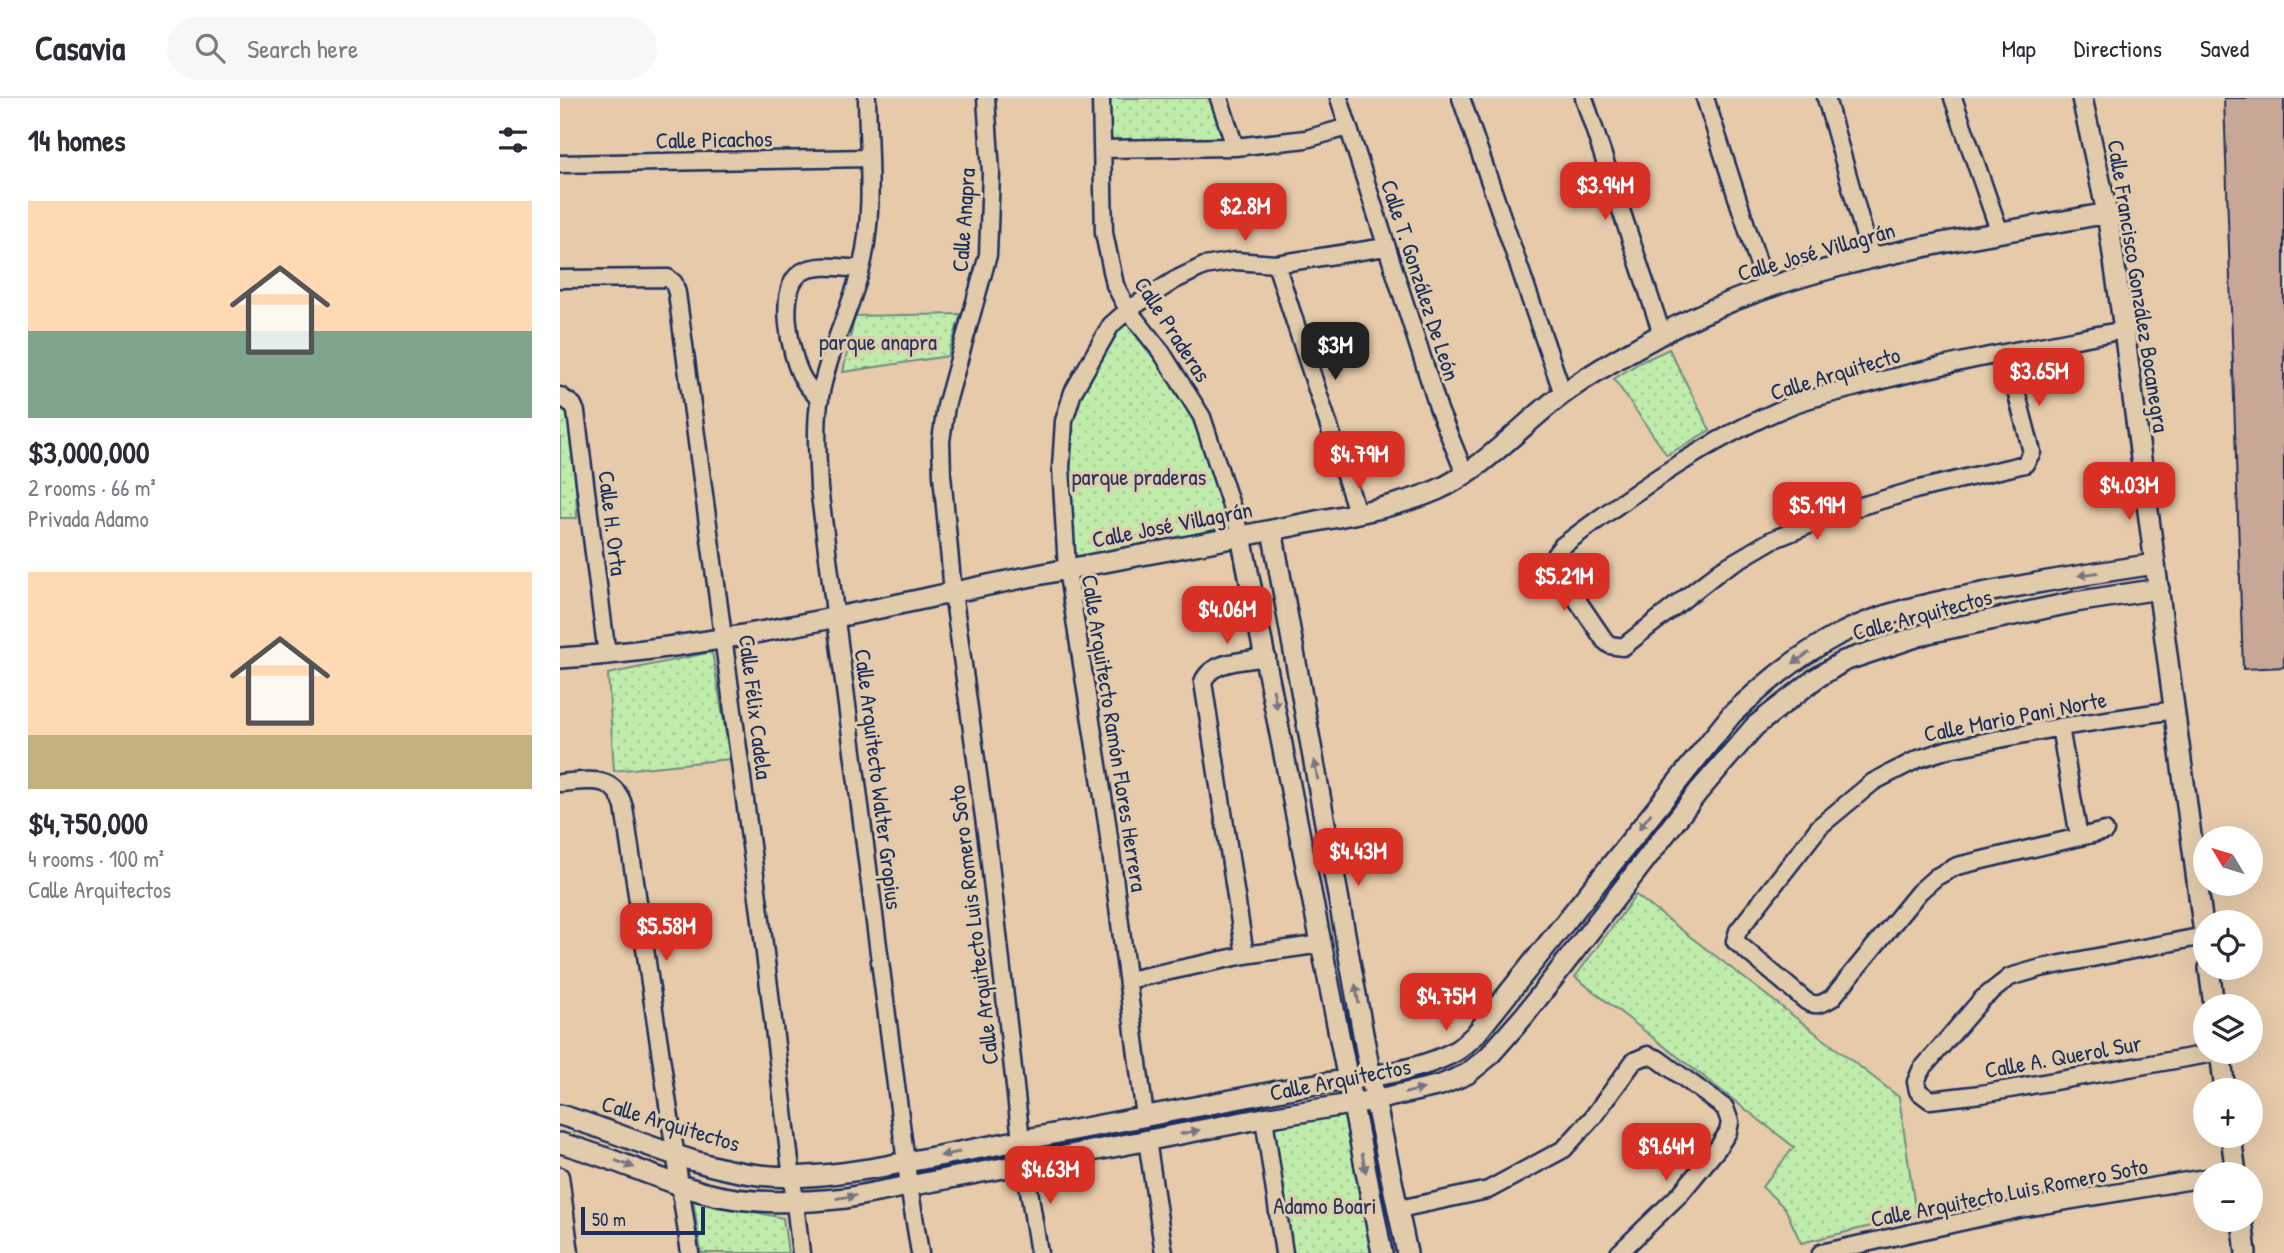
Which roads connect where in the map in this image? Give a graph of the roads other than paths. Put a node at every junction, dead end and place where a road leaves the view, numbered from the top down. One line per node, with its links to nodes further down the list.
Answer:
1 (867, 98): 15 (street, Calle Arquitecto Walter Gropius)
2 (986, 98): 39 (street, Calle Anapra)
3 (1101, 98): 14 (street, Calle Praderas)
4 (1219, 98): 13 (street)
5 (1339, 98): 12 (street, Calle T. González De León)
6 (1461, 98): 29 (street)
7 (1584, 98): 27 (street)
8 (1705, 98): 24 (street)
9 (1826, 98): 20 (street)
10 (1953, 98): 18 (street)
11 (2082, 98): 17 (street, Calle Francisco González Bocanegra)
12 (1348, 127): 13 (street); 19 (street, Calle T. González De León)
13 (1235, 147): 14 (street)
14 (1103, 149): 25 (street, Calle Praderas)
15 (868, 158): 16 (street, Calle Picachos); 22 (street, Calle Arquitecto Walter Gropius)
16 (560, 164)
17 (2106, 213): 18 (street, Calle José Villagrán); 26 (street, Calle Francisco González Bocanegra)
18 (2000, 233): 20 (street, Calle José Villagrán)
19 (1386, 247): 21 (street, Calle Arquitecto Ramón Flores Herrera); 32 (street, Calle T. González De León)
20 (1871, 258): 24 (street, Calle José Villagrán)
21 (1276, 264): 25 (street, Calle Arquitecto Ramón Flores Herrera); 33 (street)
22 (861, 269): 31 (street, Calle Arquitecto Walter Gropius); 31 (street)
23 (560, 279): 42 (street, Calle Félix Cadela)
24 (1766, 287): 27 (street, Calle José Villagrán)
25 (1128, 310): 35 (street, Calle Praderas); 37 (street, Calle Arquitecto Ramón Flores Herrera)
26 (2124, 330): 28 (street, Calle Arquitecto); 36 (street, Calle Francisco González Bocanegra)
27 (1662, 334): 29 (street, Calle José Villagrán)
28 (2006, 353): 28 (street, Calle Arquitecto)
29 (1563, 394): 32 (street, Calle José Villagrán)
30 (564, 398): 43 (street, Calle H. Orta)
31 (820, 400): 40 (street, Calle Arquitecto Walter Gropius)
32 (1465, 474): 33 (street, Calle José Villagrán)
33 (1357, 512): 34 (street, Calle José Villagrán)
34 (1272, 530): 35 (street, Calle José Villagrán); 60 (street, one-way to 34)
35 (1241, 536): 37 (street, Calle José Villagrán); 44 (street)
36 (2155, 564): 38 (street, Calle Francisco González Bocanegra); 41 (street, Calle Arquitectos, one-way to 41)
37 (1067, 569): 39 (street, Calle José Villagrán); 58 (street, Calle Arquitecto Ramón Flores Herrera)
38 (2159, 589): 46 (street, Calle Arquitectos); 47 (street, Calle Francisco González Bocanegra)
39 (953, 592): 40 (street, Calle José Villagrán); 67 (street, Calle Arquitecto Luis Romero Soto)
40 (835, 618): 42 (street, Calle José Villagrán); 71 (street, Calle Arquitecto Walter Gropius)
41 (1835, 636): 46 (street); 53 (street, Calle Arquitectos, one-way to 53)
42 (724, 638): 43 (street, Calle José Villagrán); 74 (street, Calle Félix Cadela)
43 (607, 654): 45 (street, Calle José Villagrán)
44 (1267, 657): 56 (street, one-way to 56); 57 (street)
45 (560, 658)
46 (1844, 662): 54 (street, Calle Arquitectos)
47 (2175, 710): 48 (street, Calle Mario Pani Norte); 52 (street, Calle Francisco González Bocanegra)
48 (2060, 727): 51 (street); 51 (street, Calle Mario Pani Norte)
49 (560, 783): 70 (street)
50 (2105, 831): 51 (street)
51 (2079, 837)
52 (2201, 910)
53 (1570, 918): 54 (street); 60 (street, Calle Arquitectos)
54 (1589, 933): 62 (street, Calle Arquitectos, one-way to 54)
55 (2193, 940): 59 (street, Calle A. Querol Sur)
56 (1322, 944): 57 (street); 61 (street)
57 (1245, 955): 58 (street)
58 (1128, 980): 65 (street, Calle Arquitecto Ramón Flores Herrera)
59 (2193, 1057)
60 (1372, 1076): 61 (street, Calle Arquitectos); 62 (street)
61 (1347, 1080): 63 (street); 65 (street, Calle Arquitectos)
62 (1375, 1100): 63 (street, Calle Arquitectos); 79 (street)
63 (1352, 1103): 66 (street, Calle Arquitectos); 88 (street, one-way to 88)
64 (560, 1115): 70 (street, Calle Arquitectos)
65 (1145, 1117): 67 (street, Calle Arquitectos)
66 (1264, 1118): 68 (street, Calle Arquitectos, one-way to 66); 87 (street)
67 (1021, 1140): 71 (street, Calle Arquitectos, one-way to 71); 72 (street, Calle Arquitecto Luis Romero Soto)
68 (1147, 1140): 72 (street, Calle Arquitectos); 86 (street)
69 (560, 1143): 76 (street, Calle Arquitectos, one-way to 76)
70 (676, 1155): 74 (street, Calle Arquitectos); 76 (street)
71 (906, 1163): 74 (street, Calle Arquitectos); 77 (street, Calle Arquitecto Walter Gropius)
72 (1024, 1165): 77 (street, Calle Arquitectos); 85 (street, Calle Arquitecto Luis Romero Soto)
73 (560, 1176): 81 (street)
74 (791, 1177): 78 (street, Calle Félix Cadela)
75 (2193, 1180): 91 (street, Calle Arquitecto Luis Romero Soto)
76 (680, 1184): 78 (street, Calle Arquitectos); 82 (street)
77 (909, 1186): 78 (street, Calle Arquitectos, one-way to 77); 84 (street)
78 (794, 1202): 83 (street, Calle Félix Cadela)
79 (1399, 1209): 89 (street); 90 (street)
80 (2243, 1232): 92 (street)
81 (570, 1253)
82 (690, 1253)
83 (801, 1253)
84 (920, 1253)
85 (1039, 1253)
86 (1164, 1253)
87 (1284, 1253)
88 (1382, 1253)
89 (1407, 1253)
90 (1619, 1253)
91 (1821, 1253)
92 (2246, 1253)

